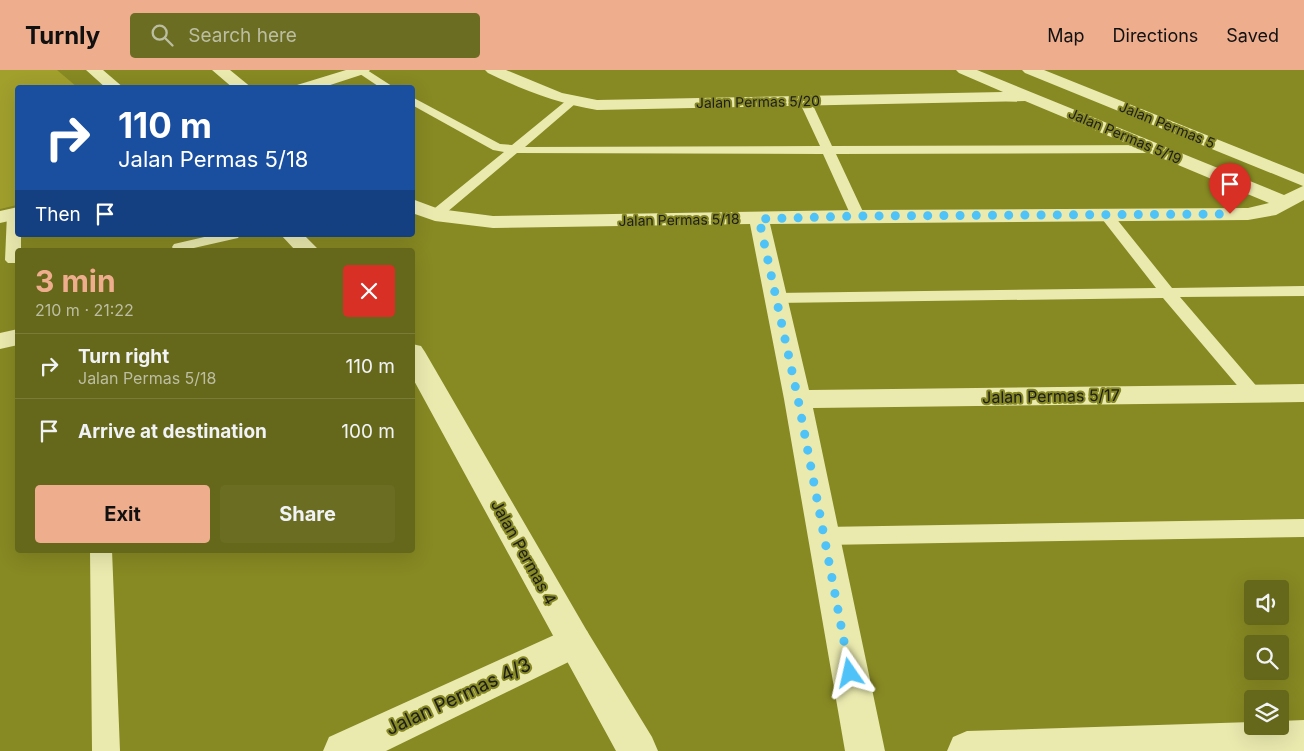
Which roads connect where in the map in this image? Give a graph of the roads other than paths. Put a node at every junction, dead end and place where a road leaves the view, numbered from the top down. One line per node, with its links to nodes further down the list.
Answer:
1 (94, 70): 9 (street)
2 (220, 70): 10 (street)
3 (360, 70): 11 (street); 12 (lane)
4 (493, 70): 16 (street, Jalan Permas 5/20)
5 (964, 70): 13 (street, Jalan Permas 5/19)
6 (1030, 70): 8 (street, Jalan Permas 5)
7 (1077, 70): 8 (street)
8 (1052, 78): 20 (street, Jalan Permas 5)
9 (112, 85)
10 (240, 85)
11 (312, 85)
12 (385, 85)
13 (1030, 96): 14 (street, Jalan Permas 5/20); 19 (street, Jalan Permas 5/19)
14 (805, 101): 16 (street, Jalan Permas 5/20); 18 (lane)
15 (415, 102): 17 (lane)
16 (572, 102): 17 (lane)
17 (513, 149): 18 (lane); 25 (lane)
18 (827, 149): 19 (lane); 27 (lane)
19 (1156, 149): 22 (street, Jalan Permas 5/19)
20 (1304, 181)
21 (1304, 192): 22 (street, Jalan Permas 5/18)
22 (1286, 203): 26 (street, Jalan Permas 5/18)
23 (415, 205): 25 (street, Jalan Permas 5/18)
24 (10, 215): 33 (lane)
25 (435, 215): 28 (street, Jalan Permas 5/18)
26 (1106, 215): 27 (street, Jalan Permas 5/18); 35 (lane)
27 (858, 216): 28 (street, Jalan Permas 5/18)
28 (759, 219): 36 (street)
29 (223, 237): 31 (lane)
30 (294, 237): 32 (street)
31 (180, 247)
32 (306, 248)
33 (14, 260)
34 (1304, 291): 35 (lane)
35 (1167, 292): 36 (lane); 40 (lane)
36 (775, 298): 42 (street)
37 (15, 337): 38 (street)
38 (0, 341)
39 (415, 357): 46 (street, Jalan Permas 4)
40 (1253, 393): 41 (street, Jalan Permas 5/17); 42 (street, Jalan Permas 5/17)
41 (1304, 394)
42 (798, 399): 44 (street)
43 (1304, 528): 44 (lane)
44 (823, 536): 51 (street)
45 (101, 553): 48 (lane)
46 (574, 642): 49 (street, Jalan Permas 4/3); 50 (street, Jalan Permas 4)
47 (1304, 740): 52 (street)
48 (106, 751)
49 (343, 751)
50 (638, 751)
51 (865, 751)
52 (967, 751)

